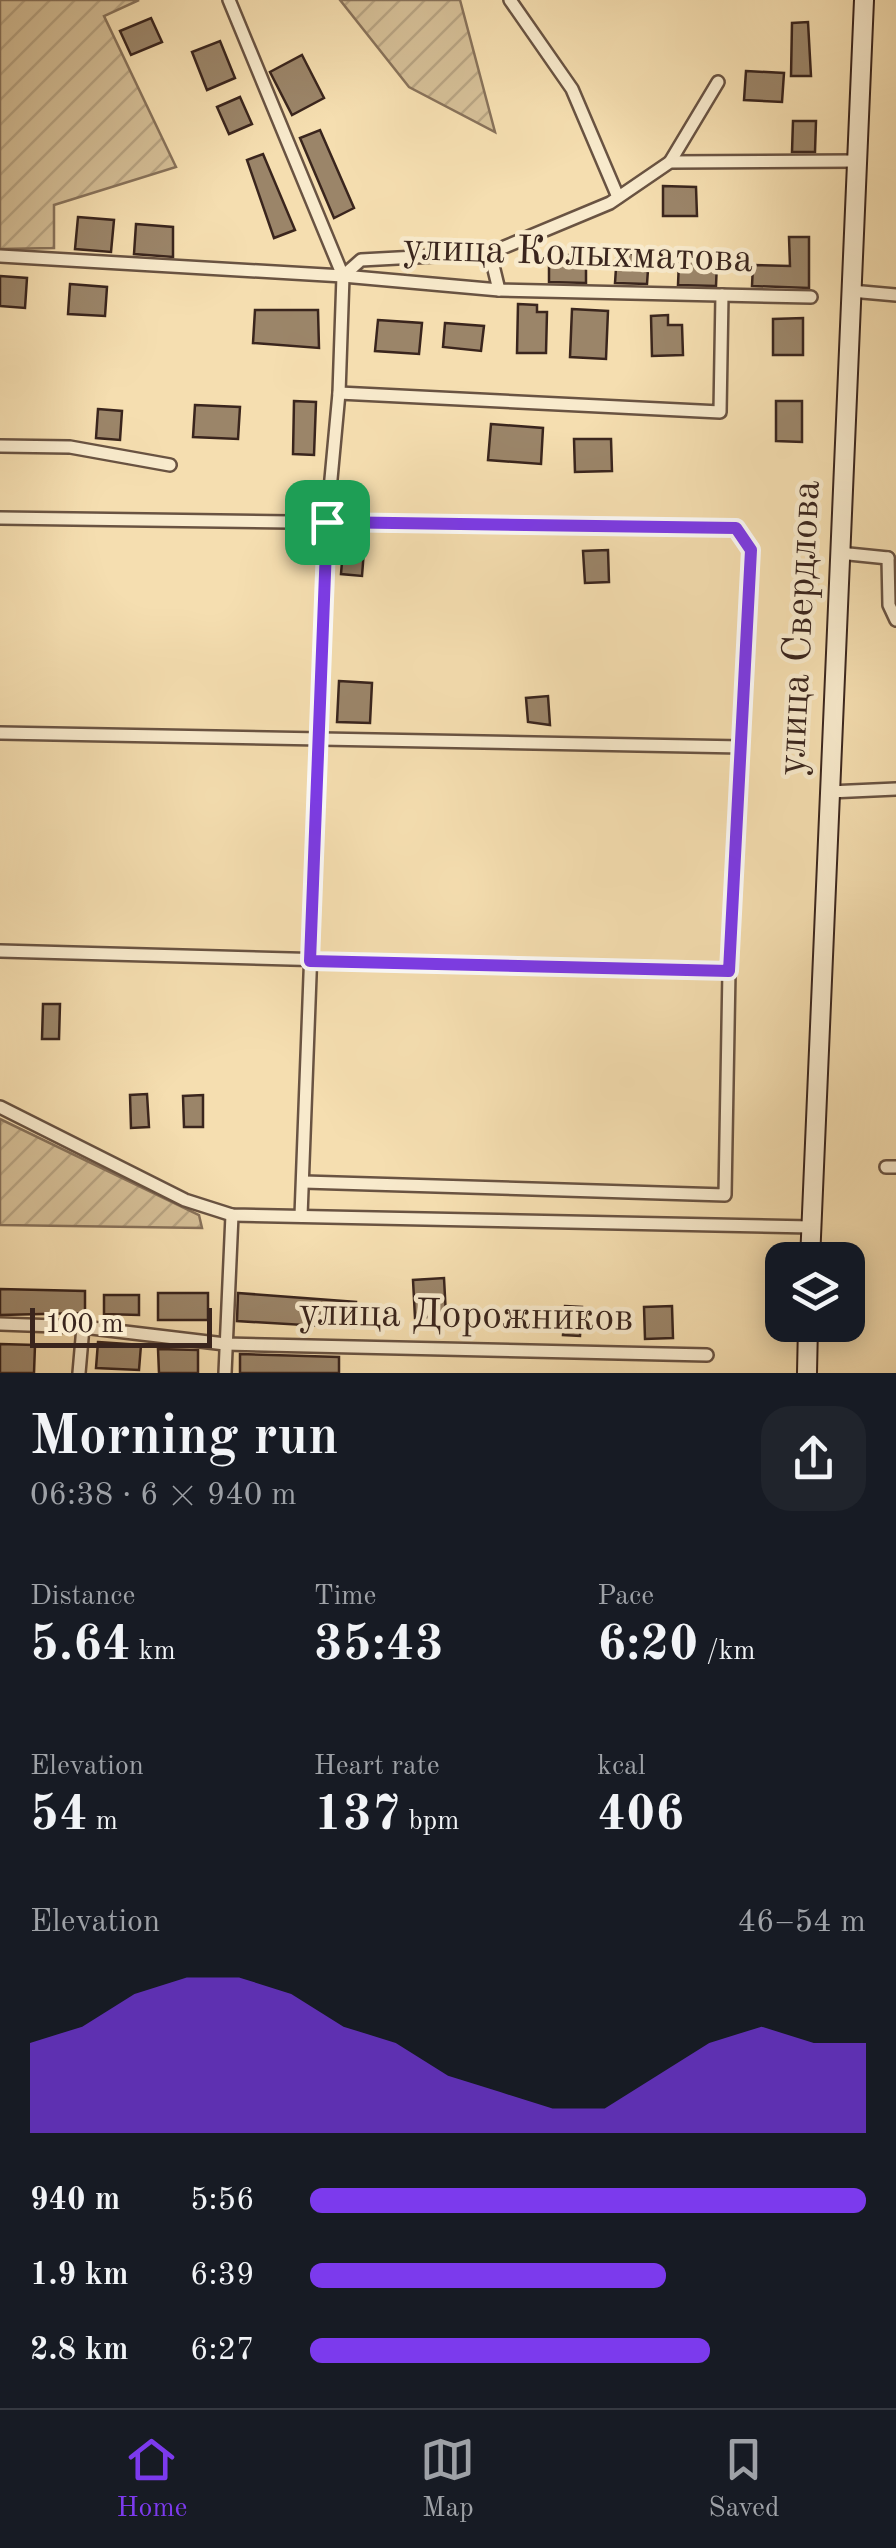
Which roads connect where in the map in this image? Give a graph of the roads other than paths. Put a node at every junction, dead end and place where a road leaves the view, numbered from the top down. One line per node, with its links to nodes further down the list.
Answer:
1 (229, 0): 10 (street)
2 (510, 0): 7 (street)
3 (864, 0): 5 (main road, улица Свердлова)
4 (718, 82): 6 (street)
5 (857, 160): 6 (street); 12 (main road, улица Свердлова)
6 (670, 162): 7 (street, улица Колыхматова)
7 (618, 197): 8 (street, улица Колыхматова)
8 (490, 254): 10 (street, улица Колыхматова); 11 (street)
9 (0, 256): 10 (street, улица Колыхматова)
10 (343, 276): 11 (street, улица Колыхматова); 16 (street)
11 (499, 290): 13 (street, улица Колыхматова)
12 (851, 291): 14 (street); 22 (main road, улица Свердлова)
13 (722, 295): 15 (street, улица Колыхматова); 16 (street)
14 (896, 295)
15 (811, 297)
16 (339, 393): 20 (street)
17 (0, 446): 18 (street)
18 (170, 466)
19 (0, 518): 20 (street)
20 (327, 522): 26 (street); 27 (street)
21 (896, 546): 23 (street)
22 (839, 553): 23 (street); 29 (main road, улица Свердлова)
23 (888, 558): 24 (street)
24 (896, 620)
25 (0, 733): 26 (street)
26 (319, 741): 27 (street); 31 (street)
27 (742, 747): 32 (street)
28 (896, 790): 29 (street)
29 (828, 792): 37 (main road, улица Свердлова)
30 (0, 951): 31 (street)
31 (310, 961): 32 (street); 34 (street)
32 (729, 971): 34 (street)
33 (0, 1107): 35 (street)
34 (304, 1182): 36 (street)
35 (232, 1215): 36 (street); 42 (street)
36 (301, 1216): 37 (street)
37 (811, 1227): 38 (main road, улица Свердлова)
38 (811, 1242)
39 (0, 1324): 40 (street, улица Дорожников)
40 (82, 1327): 42 (street, улица Дорожников); 44 (street)
41 (807, 1342): 46 (main road)
42 (225, 1344): 43 (street, улица Дорожников); 45 (street)
43 (707, 1355)
44 (79, 1373)
45 (225, 1373)
46 (806, 1373)

